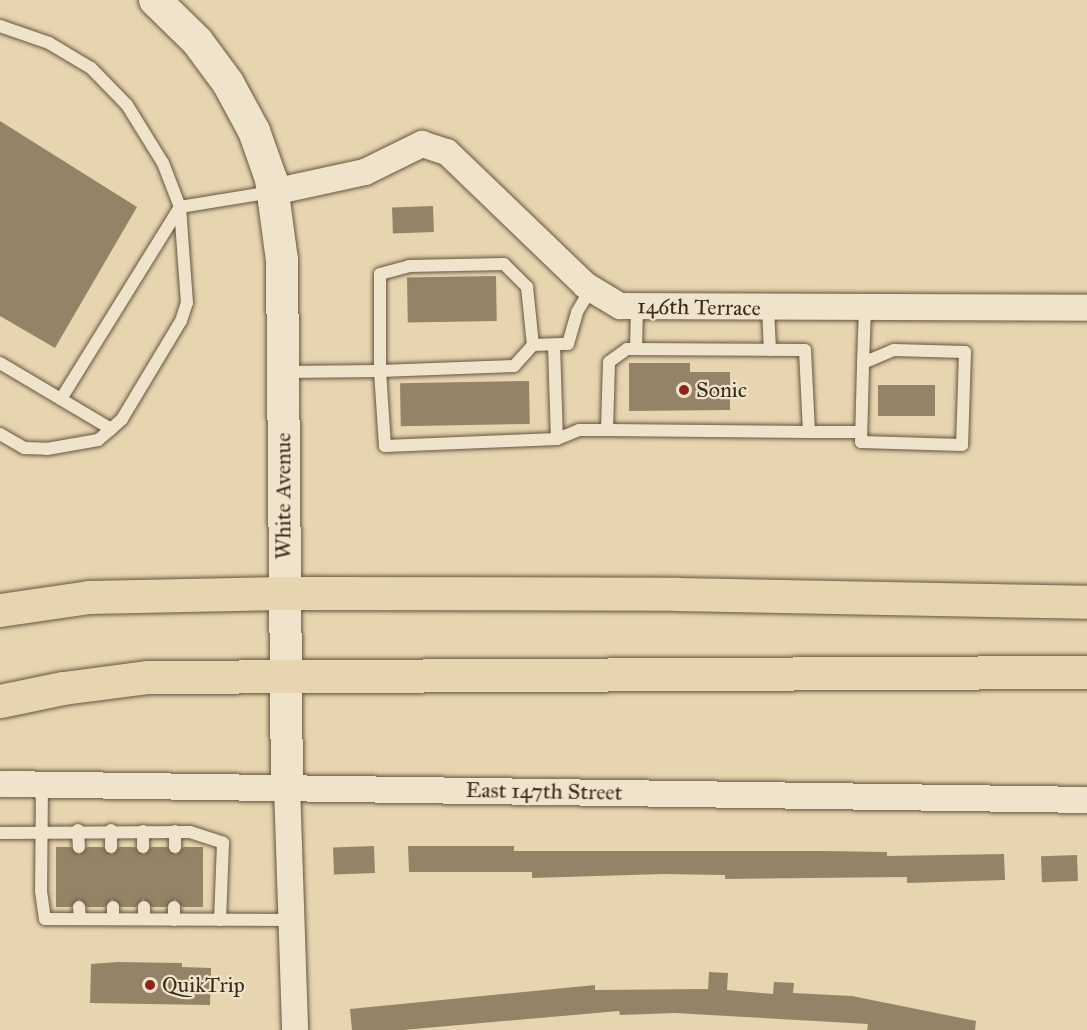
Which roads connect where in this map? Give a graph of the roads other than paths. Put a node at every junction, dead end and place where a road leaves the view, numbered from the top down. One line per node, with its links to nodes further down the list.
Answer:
1 (165, 3): 3 (street, White Avenue)
2 (0, 26): 4 (lane)
3 (273, 192): 4 (lane); 5 (street, 146th Terrace); 17 (street, White Avenue)
4 (180, 207): 18 (lane); 19 (lane)
5 (591, 289): 6 (street, 146th Terrace); 11 (lane)
6 (637, 308): 7 (street, 146th Terrace); 12 (lane)
7 (768, 308): 8 (street, 146th Terrace); 13 (lane)
8 (865, 308): 9 (street, 146th Terrace); 15 (lane)
9 (1087, 308)
10 (533, 345): 11 (lane); 16 (lane); 16 (lane)
11 (554, 345): 24 (lane)
12 (636, 349): 13 (lane); 20 (lane)
13 (770, 350): 21 (lane)
14 (0, 363): 18 (lane)
15 (863, 363): 22 (lane); 22 (lane)
16 (380, 371): 17 (lane); 24 (lane)
17 (282, 372): 25 (street, White Avenue)
18 (61, 399): 19 (lane)
19 (111, 429): 23 (lane)
20 (607, 430): 21 (lane); 24 (lane)
21 (809, 432): 22 (lane)
22 (861, 432)
23 (0, 434)
24 (557, 439)
25 (283, 593): 26 (main road); 27 (main road); 29 (street, White Avenue)
26 (1087, 602)
27 (0, 610)
28 (1087, 672): 29 (main road)
29 (285, 674): 30 (main road); 33 (street, White Avenue)
30 (0, 701)
31 (0, 784): 32 (street, East 147th Street)
32 (42, 784): 33 (street, East 147th Street); 39 (lane)
33 (287, 786): 34 (street, East 147th Street); 48 (street, White Avenue)
34 (1087, 800)
35 (78, 830): 36 (lane); 39 (lane); 41 (lane)
36 (111, 830): 37 (lane); 42 (lane)
37 (143, 831): 38 (lane); 43 (lane)
38 (175, 831): 44 (lane); 47 (lane)
39 (42, 832): 40 (lane); 46 (lane)
40 (0, 833)
41 (78, 847)
42 (111, 847)
43 (143, 847)
44 (175, 847)
45 (174, 907): 46 (lane)
46 (174, 920): 47 (lane)
47 (220, 920): 48 (lane)
48 (290, 920): 49 (street, White Avenue)
49 (295, 1030)

